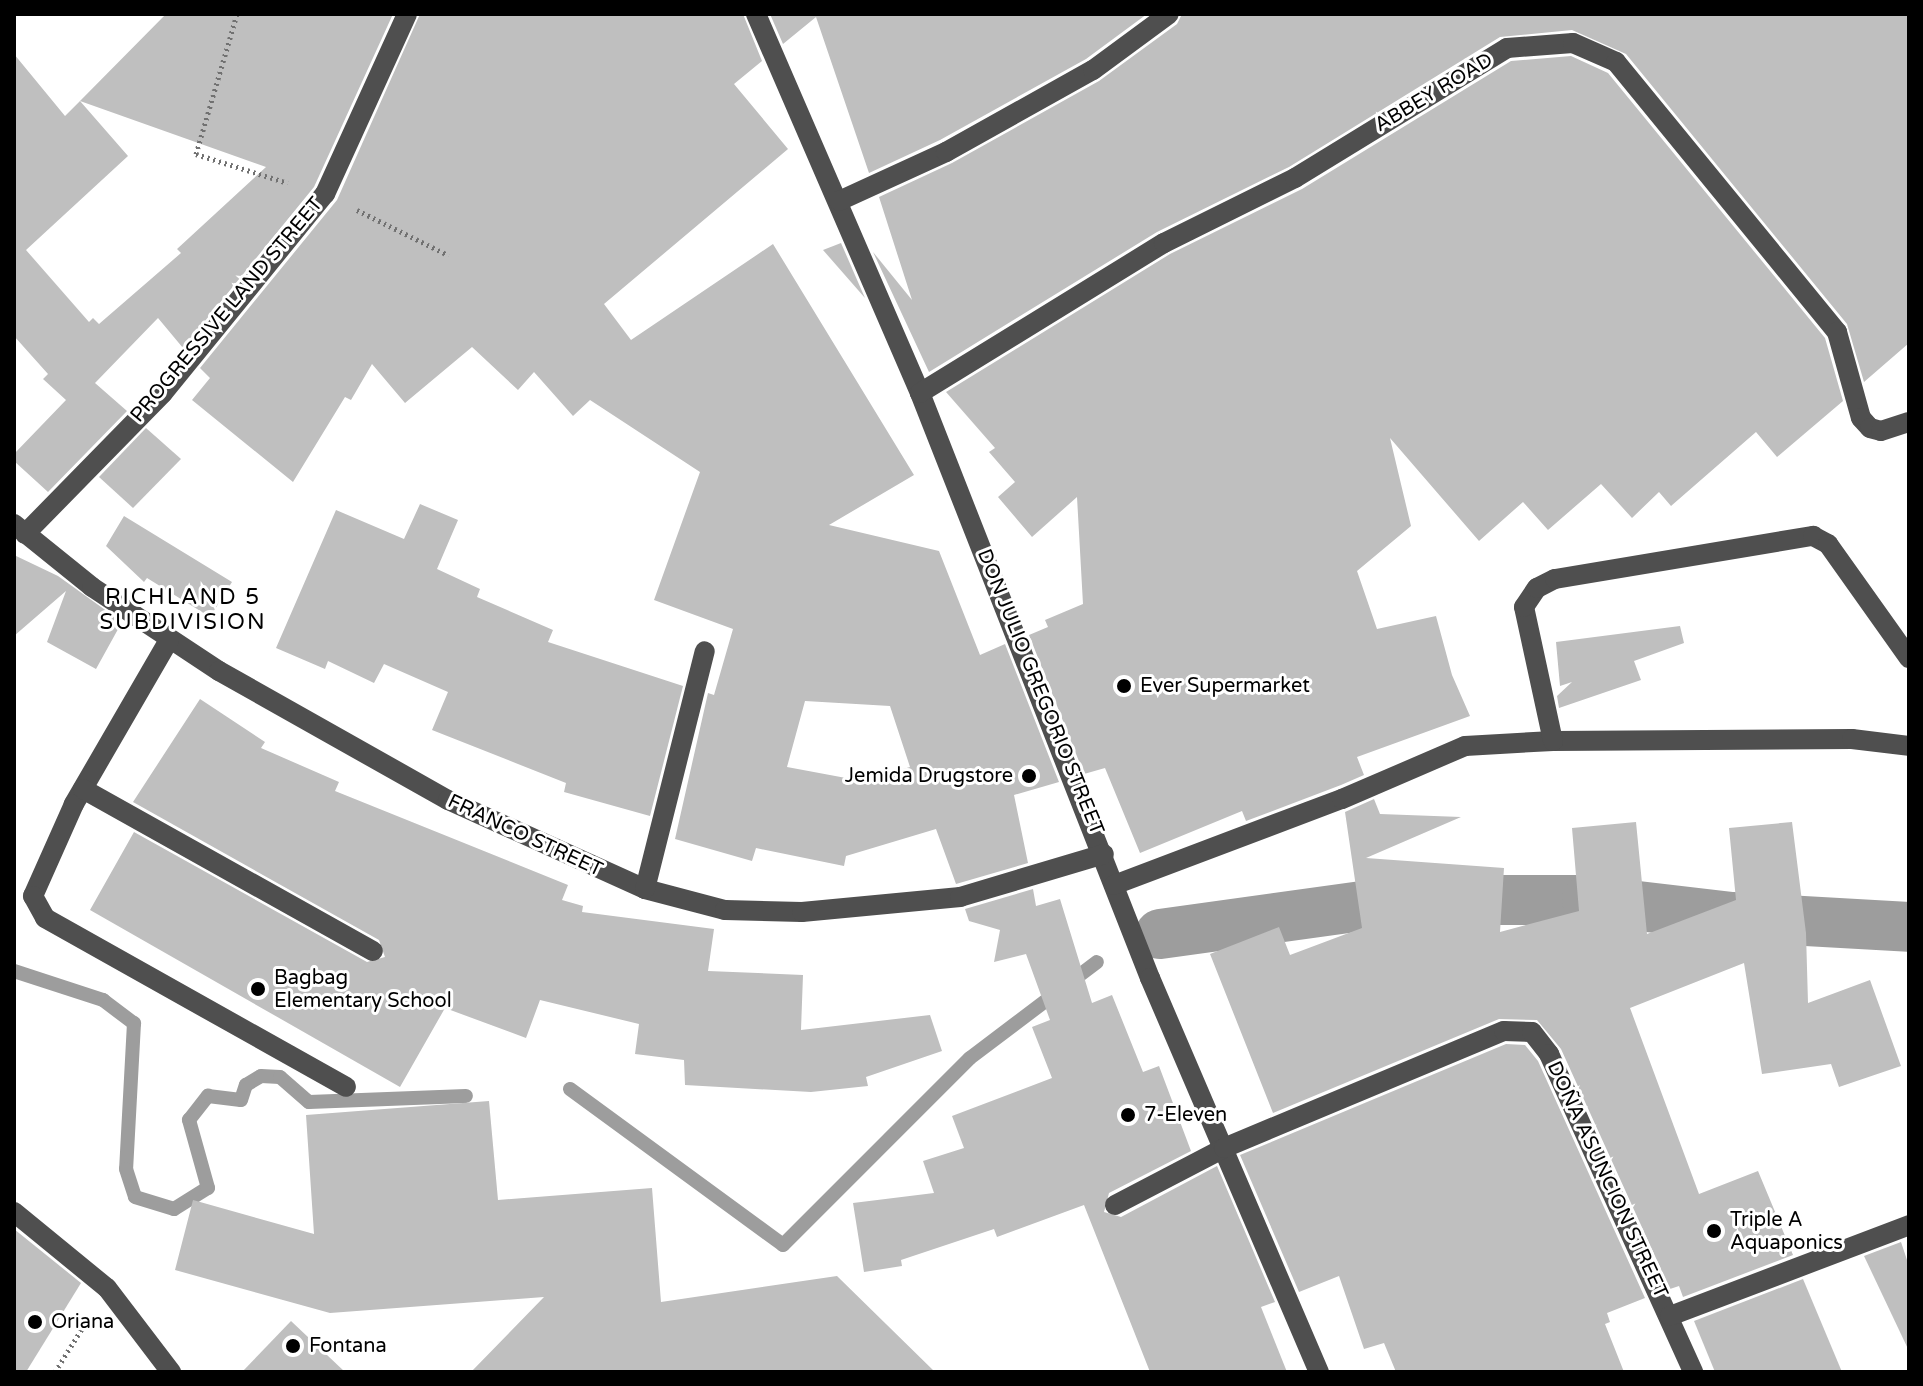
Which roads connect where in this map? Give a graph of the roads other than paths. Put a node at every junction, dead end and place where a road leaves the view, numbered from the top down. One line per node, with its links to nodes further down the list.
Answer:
1 (407, 14): 7 (street, PROGRESSIVE LAND STREET)
2 (756, 14): 4 (street, DON JULIO GREGORIO STREET)
3 (1169, 14): 4 (street)
4 (839, 201): 5 (street, DON JULIO GREGORIO STREET)
5 (920, 393): 6 (street, ABBEY ROAD); 14 (street, DON JULIO GREGORIO STREET)
6 (1909, 422)
7 (20, 529): 8 (street, FRANCO STREET)
8 (169, 640): 13 (street); 16 (street, FRANCO STREET)
9 (705, 651): 16 (street)
10 (1909, 658): 11 (street)
11 (1553, 741): 12 (street); 15 (street)
12 (1909, 746)
13 (83, 789): 17 (street); 18 (street)
14 (1104, 854): 15 (street, DON JULIO GREGORIO STREET); 16 (street, FRANCO STREET)
15 (1114, 885): 19 (street, DON JULIO GREGORIO STREET)
16 (645, 889)
17 (373, 951)
18 (346, 1087)
19 (1224, 1148): 20 (street); 23 (street, DOÑA ASUNCION STREET); 25 (street, DON JULIO GREGORIO STREET)
20 (1115, 1205)
21 (14, 1212): 24 (street)
22 (1909, 1225): 23 (street)
23 (1670, 1316): 26 (street, DOÑA ASUNCION STREET)
24 (171, 1372)
25 (1319, 1372)
26 (1693, 1372)

